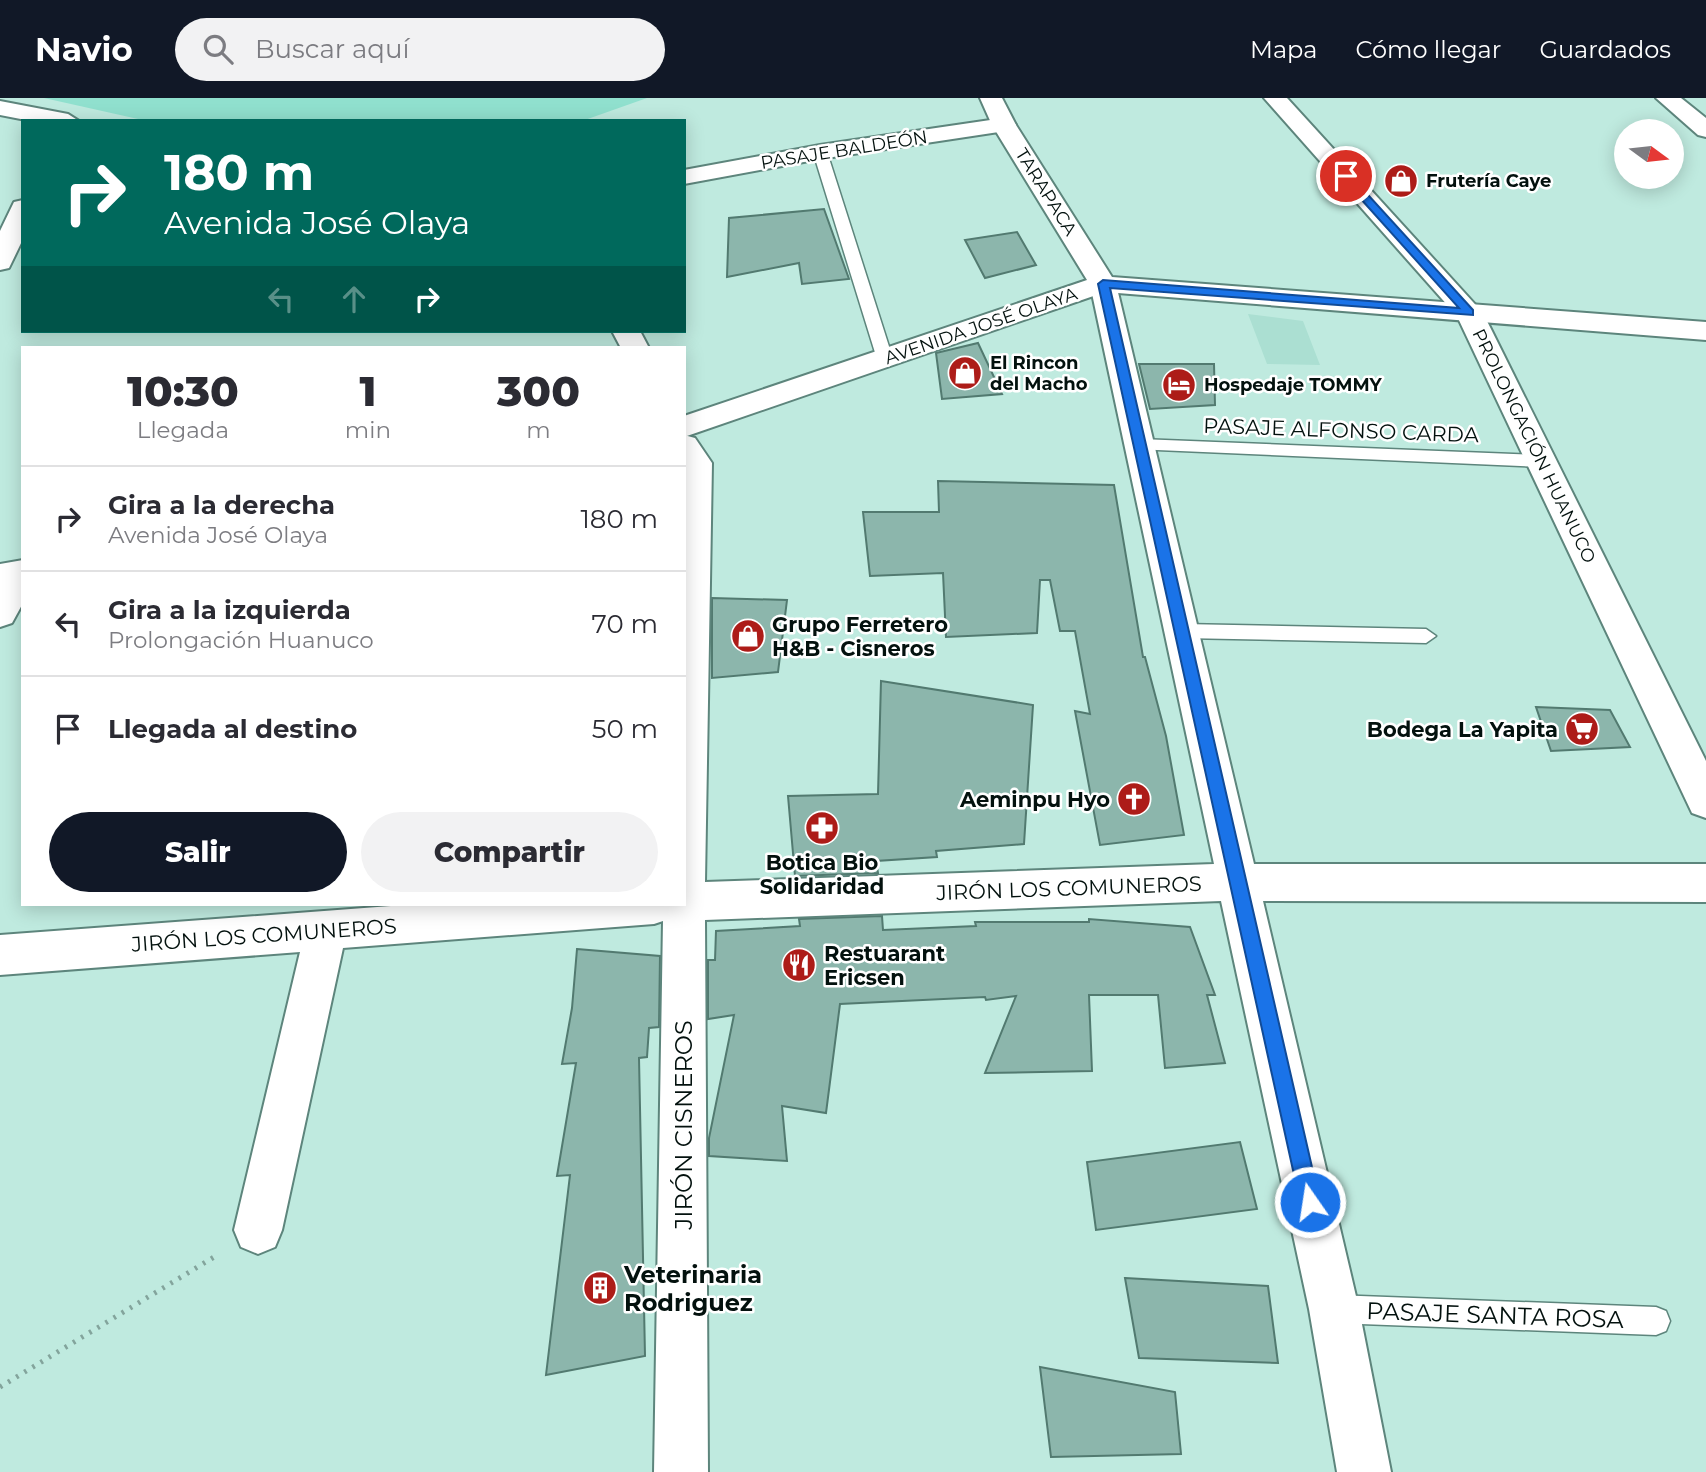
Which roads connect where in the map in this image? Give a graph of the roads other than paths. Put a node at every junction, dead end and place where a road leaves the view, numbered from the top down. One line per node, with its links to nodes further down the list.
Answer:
1 (991, 98): 6 (street, TARAPACA)
2 (1275, 98): 14 (street, PROLONGACIÓN HUANUCO)
3 (1667, 98): 7 (street)
4 (0, 108): 5 (street)
5 (57, 119)
6 (1004, 125): 8 (street, PASAJE BALDEÓN); 13 (street, TARAPACA)
7 (1706, 130)
8 (820, 152): 9 (street, PASAJE BALDEÓN); 16 (lane)
9 (686, 177)
10 (21, 212): 12 (street)
11 (21, 263): 12 (street)
12 (0, 264)
13 (1103, 284): 14 (street, AVENIDA JOSÉ OLAYA); 16 (street, AVENIDA JOSÉ OLAYA); 18 (street, TARAPACA)
14 (1469, 313): 15 (street, AVENIDA JOSÉ OLAYA); 20 (street, PROLONGACIÓN HUANUCO)
15 (1706, 331)
16 (884, 359): 17 (street, AVENIDA JOSÉ OLAYA)
17 (686, 426)
18 (1140, 445): 20 (lane, PASAJE ALFONSO CARDA); 23 (street, TARAPACA)
19 (686, 448): 26 (street, JIRÓN CISNEROS)
20 (1541, 461): 25 (street, PROLONGACIÓN HUANUCO)
21 (14, 575): 22 (street)
22 (0, 614)
23 (1182, 631): 24 (lane); 27 (street, TARAPACA)
24 (1426, 636)
25 (1706, 801)
26 (686, 832)
27 (1238, 882): 28 (street, JIRÓN LOS COMUNEROS); 29 (street, JIRÓN LOS COMUNEROS); 35 (street, TARAPACA)
28 (1706, 883)
29 (686, 902)
30 (641, 906): 32 (street, JIRÓN LOS COMUNEROS)
31 (684, 906): 37 (street, JIRÓN CISNEROS)
32 (326, 930): 33 (street, JIRÓN LOS COMUNEROS); 34 (street)
33 (0, 955)
34 (258, 1230)
35 (1334, 1309): 36 (lane, PASAJE SANTA ROSA); 38 (street, TARAPACA)
36 (1656, 1321)
37 (681, 1472)
38 (1364, 1472)

